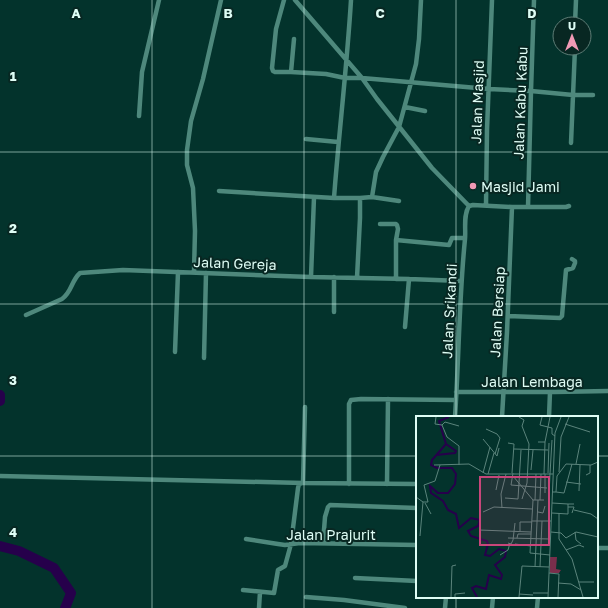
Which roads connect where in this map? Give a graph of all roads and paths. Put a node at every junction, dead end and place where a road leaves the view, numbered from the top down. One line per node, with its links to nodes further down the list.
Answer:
1 (159, 0): 24 (street)
2 (220, 0): 45 (street)
3 (284, 0): 14 (street)
4 (295, 0): 13 (street)
5 (351, 0): 13 (street)
6 (421, 0): 17 (street)
7 (492, 0): 18 (street, Jalan Masjid)
8 (534, 0): 19 (street, Jalan Kabu Kabu)
9 (576, 0): 10 (street)
10 (575, 16)
11 (294, 39): 14 (street)
12 (574, 56): 20 (street)
13 (347, 60): 15 (street); 16 (street)
14 (291, 72): 15 (street)
15 (345, 78): 16 (street); 27 (street)
16 (362, 78): 17 (street); 25 (street)
17 (411, 82): 18 (street); 22 (street)
18 (488, 89): 19 (street); 35 (street, Jalan Masjid)
19 (531, 90): 20 (street); 39 (street, Jalan Kabu Kabu)
20 (573, 95): 21 (street); 28 (street)
21 (593, 95)
22 (405, 107): 23 (street); 25 (street)
23 (425, 111)
24 (139, 116)
25 (399, 127): 31 (street); 36 (street)
26 (306, 138): 27 (street)
27 (338, 142): 32 (street)
28 (572, 143)
29 (219, 191): 30 (street)
30 (314, 197): 32 (street); 47 (street)
31 (372, 197): 33 (street); 34 (street)
32 (334, 198): 33 (street)
33 (360, 198): 49 (street)
34 (399, 201)
35 (486, 205): 36 (street); 38 (street)
36 (469, 206): 41 (street, Jalan Srikandi)
37 (569, 206): 39 (street)
38 (512, 207): 39 (street); 55 (street, Jalan Bersiap)
39 (528, 207)
40 (380, 224): 42 (street)
41 (465, 238): 42 (street); 52 (street, Jalan Srikandi)
42 (396, 240): 50 (street)
43 (572, 259): 55 (street)
44 (178, 272): 45 (street, Jalan Gereja); 54 (street, Jalan Gereja); 57 (street)
45 (194, 272): 46 (street, Jalan Gereja)
46 (206, 273): 47 (street, Jalan Gereja); 58 (street)
47 (311, 277): 48 (street, Jalan Gereja)
48 (334, 277): 49 (street, Jalan Gereja); 53 (street)
49 (357, 278): 50 (street, Jalan Gereja)
50 (396, 279): 51 (street, Jalan Gereja)
51 (409, 279): 52 (street, Jalan Gereja); 56 (street)
52 (461, 281): 60 (street, Jalan Srikandi)
53 (334, 312)
54 (26, 315)
55 (508, 316): 61 (street, Jalan Bersiap)
56 (405, 327)
57 (175, 352)
58 (204, 358)
59 (608, 391): 62 (street, Jalan Lembaga)
60 (456, 392): 61 (street, Jalan Lembaga); 64 (street, Jalan Srikandi)
61 (503, 392): 62 (street, Jalan Lembaga); 67 (street, Jalan Bersiap)
62 (550, 392): 68 (street)
63 (388, 399): 64 (street); 71 (street); 72 (street)
64 (456, 400): 66 (street, Jalan Srikandi)
65 (305, 407): 70 (street)
66 (455, 416)
67 (502, 416)
68 (549, 416)
69 (0, 476): 70 (street)
70 (303, 483): 71 (street); 77 (street)
71 (348, 484): 72 (street)
72 (387, 484): 73 (street)
73 (416, 484)
74 (416, 508): 76 (street)
75 (246, 539): 77 (street, Jalan Prajurit)
76 (323, 543): 77 (street, Jalan Prajurit); 78 (street, Jalan Prajurit)
77 (291, 544): 82 (street)
78 (416, 545)
79 (355, 578): 80 (street)
80 (416, 580)
81 (243, 590): 82 (street)
82 (260, 592): 86 (street)
83 (306, 597): 87 (street)
84 (446, 598): 88 (street)
85 (493, 598): 89 (street)
86 (259, 608)
87 (405, 608)
88 (445, 608)
89 (492, 608)

